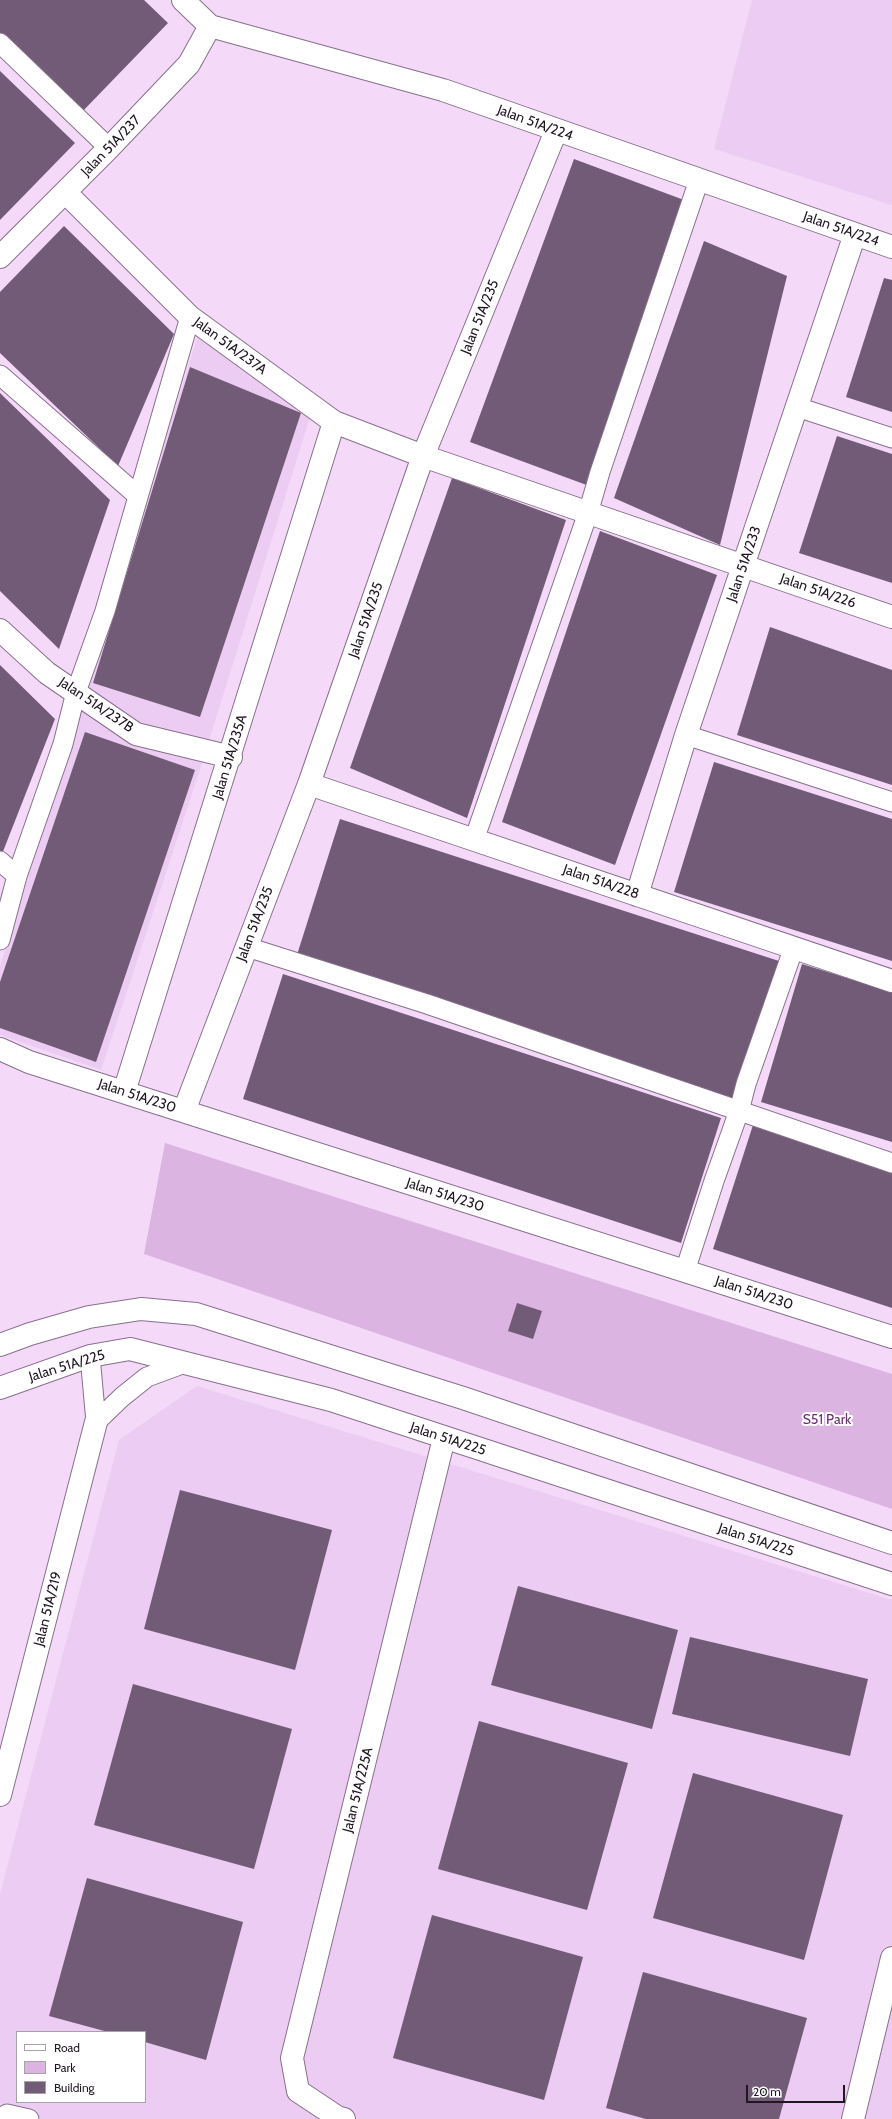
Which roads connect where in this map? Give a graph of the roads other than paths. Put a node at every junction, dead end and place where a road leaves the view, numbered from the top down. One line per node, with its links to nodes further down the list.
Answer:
1 (183, 0): 2 (street, Jalan 51A/224)
2 (210, 26): 4 (street, Jalan 51A/224); 5 (street, Jalan 51A/237)
3 (0, 43): 5 (lane)
4 (556, 131): 6 (street, Jalan 51A/224); 16 (street, Jalan 51A/235)
5 (109, 148): 7 (street, Jalan 51A/237)
6 (699, 180): 8 (street, Jalan 51A/224); 18 (lane)
7 (66, 193): 10 (street, Jalan 51A/237); 11 (street, Jalan 51A/237A)
8 (855, 234): 9 (street, Jalan 51A/224); 13 (street, Jalan 51A/233)
9 (892, 247)
10 (0, 257)
11 (190, 317): 14 (street, Jalan 51A/237A); 17 (lane)
12 (0, 375): 17 (lane)
13 (797, 407): 15 (lane); 19 (street, Jalan 51A/233)
14 (334, 422): 16 (street, Jalan 51A/237A); 24 (street, Jalan 51A/235A)
15 (892, 438)
16 (423, 456): 18 (street, Jalan 51A/237A); 25 (street, Jalan 51A/235)
17 (138, 496): 22 (lane)
18 (588, 513): 19 (street, Jalan 51A/226); 27 (lane)
19 (743, 566): 20 (street, Jalan 51A/226); 23 (street, Jalan 51A/233)
20 (892, 617)
21 (0, 630): 22 (street, Jalan 51A/237B)
22 (76, 692): 24 (street, Jalan 51A/237B); 29 (lane)
23 (686, 735): 26 (lane); 30 (street, Jalan 51A/233)
24 (230, 757): 36 (street, Jalan 51A/235A)
25 (309, 784): 27 (street, Jalan 51A/228); 32 (street, Jalan 51A/235)
26 (892, 802)
27 (474, 840): 30 (street, Jalan 51A/228)
28 (0, 860): 29 (lane)
29 (17, 876): 31 (lane)
30 (637, 895): 33 (street, Jalan 51A/228)
31 (0, 940)
32 (247, 947): 37 (street, Jalan 51A/235); 38 (lane)
33 (794, 947): 34 (street, Jalan 51A/228); 38 (lane)
34 (892, 981)
35 (0, 1049): 36 (street, Jalan 51A/230)
36 (124, 1092): 37 (street, Jalan 51A/230)
37 (184, 1111): 40 (street, Jalan 51A/230)
38 (739, 1111): 39 (lane); 40 (lane)
39 (892, 1163)
40 (685, 1271): 41 (street, Jalan 51A/230)
41 (892, 1337)
42 (0, 1345): 48 (street)
43 (90, 1356): 44 (street, Jalan 51A/225); 45 (street, Jalan 51A/225); 46 (lane, Jalan 51A/219)
44 (185, 1363): 46 (lane); 47 (street, Jalan 51A/225)
45 (0, 1388)
46 (96, 1422): 50 (street, Jalan 51A/219)
47 (444, 1438): 49 (street, Jalan 51A/225); 54 (street, Jalan 51A/225A)
48 (892, 1543)
49 (892, 1584)
50 (0, 1795)
51 (892, 1958): 55 (street)
52 (0, 2119): 53 (lane)
53 (30, 2119)
54 (344, 2119)
55 (853, 2119)

